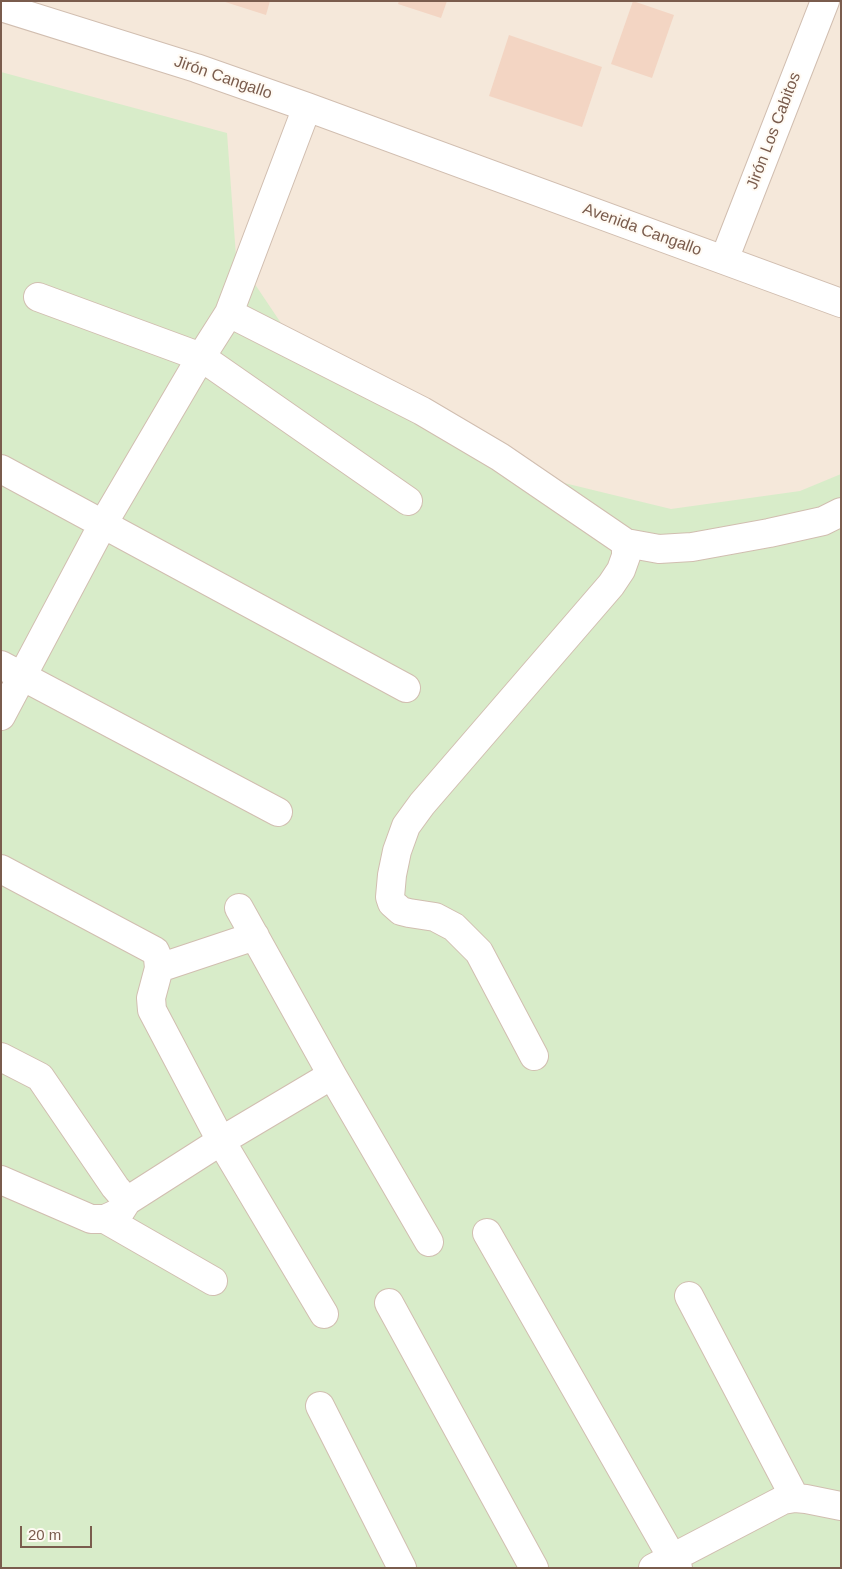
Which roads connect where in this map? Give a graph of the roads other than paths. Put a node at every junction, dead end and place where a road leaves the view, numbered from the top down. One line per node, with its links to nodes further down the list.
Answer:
1 (825, 1): 5 (street, Jirón Los Cabitos)
2 (1, 7): 3 (street, Jirón Cangallo)
3 (307, 107): 4 (street, Jirón Cangallo); 8 (street)
4 (443, 156): 5 (street, Avenida Cangallo)
5 (724, 260): 7 (street, Avenida Cangallo)
6 (38, 297): 9 (street)
7 (841, 302)
8 (229, 313): 9 (street); 14 (street)
9 (201, 357): 11 (street); 13 (street)
10 (1, 469): 13 (street)
11 (408, 501)
12 (841, 512): 14 (street)
13 (103, 524): 15 (street); 16 (street)
14 (626, 543): 23 (street)
15 (12, 671): 17 (street); 18 (street)
16 (406, 688)
17 (1, 716)
18 (278, 812)
19 (1, 870): 22 (street)
20 (239, 908): 21 (street)
21 (255, 936): 22 (street); 25 (street)
22 (159, 968): 26 (street)
23 (534, 1056)
24 (1, 1057): 28 (street)
25 (332, 1075): 26 (street); 31 (street)
26 (221, 1140): 28 (street); 35 (street)
27 (1, 1180): 29 (street)
28 (127, 1201): 29 (street)
29 (105, 1220): 32 (street)
30 (487, 1233): 39 (street)
31 (429, 1242)
32 (213, 1281)
33 (689, 1296): 37 (street)
34 (389, 1303): 41 (street)
35 (324, 1314)
36 (320, 1406): 40 (street)
37 (795, 1498): 38 (street); 39 (street)
38 (841, 1506)
39 (668, 1564)
40 (402, 1568)
41 (534, 1568)

